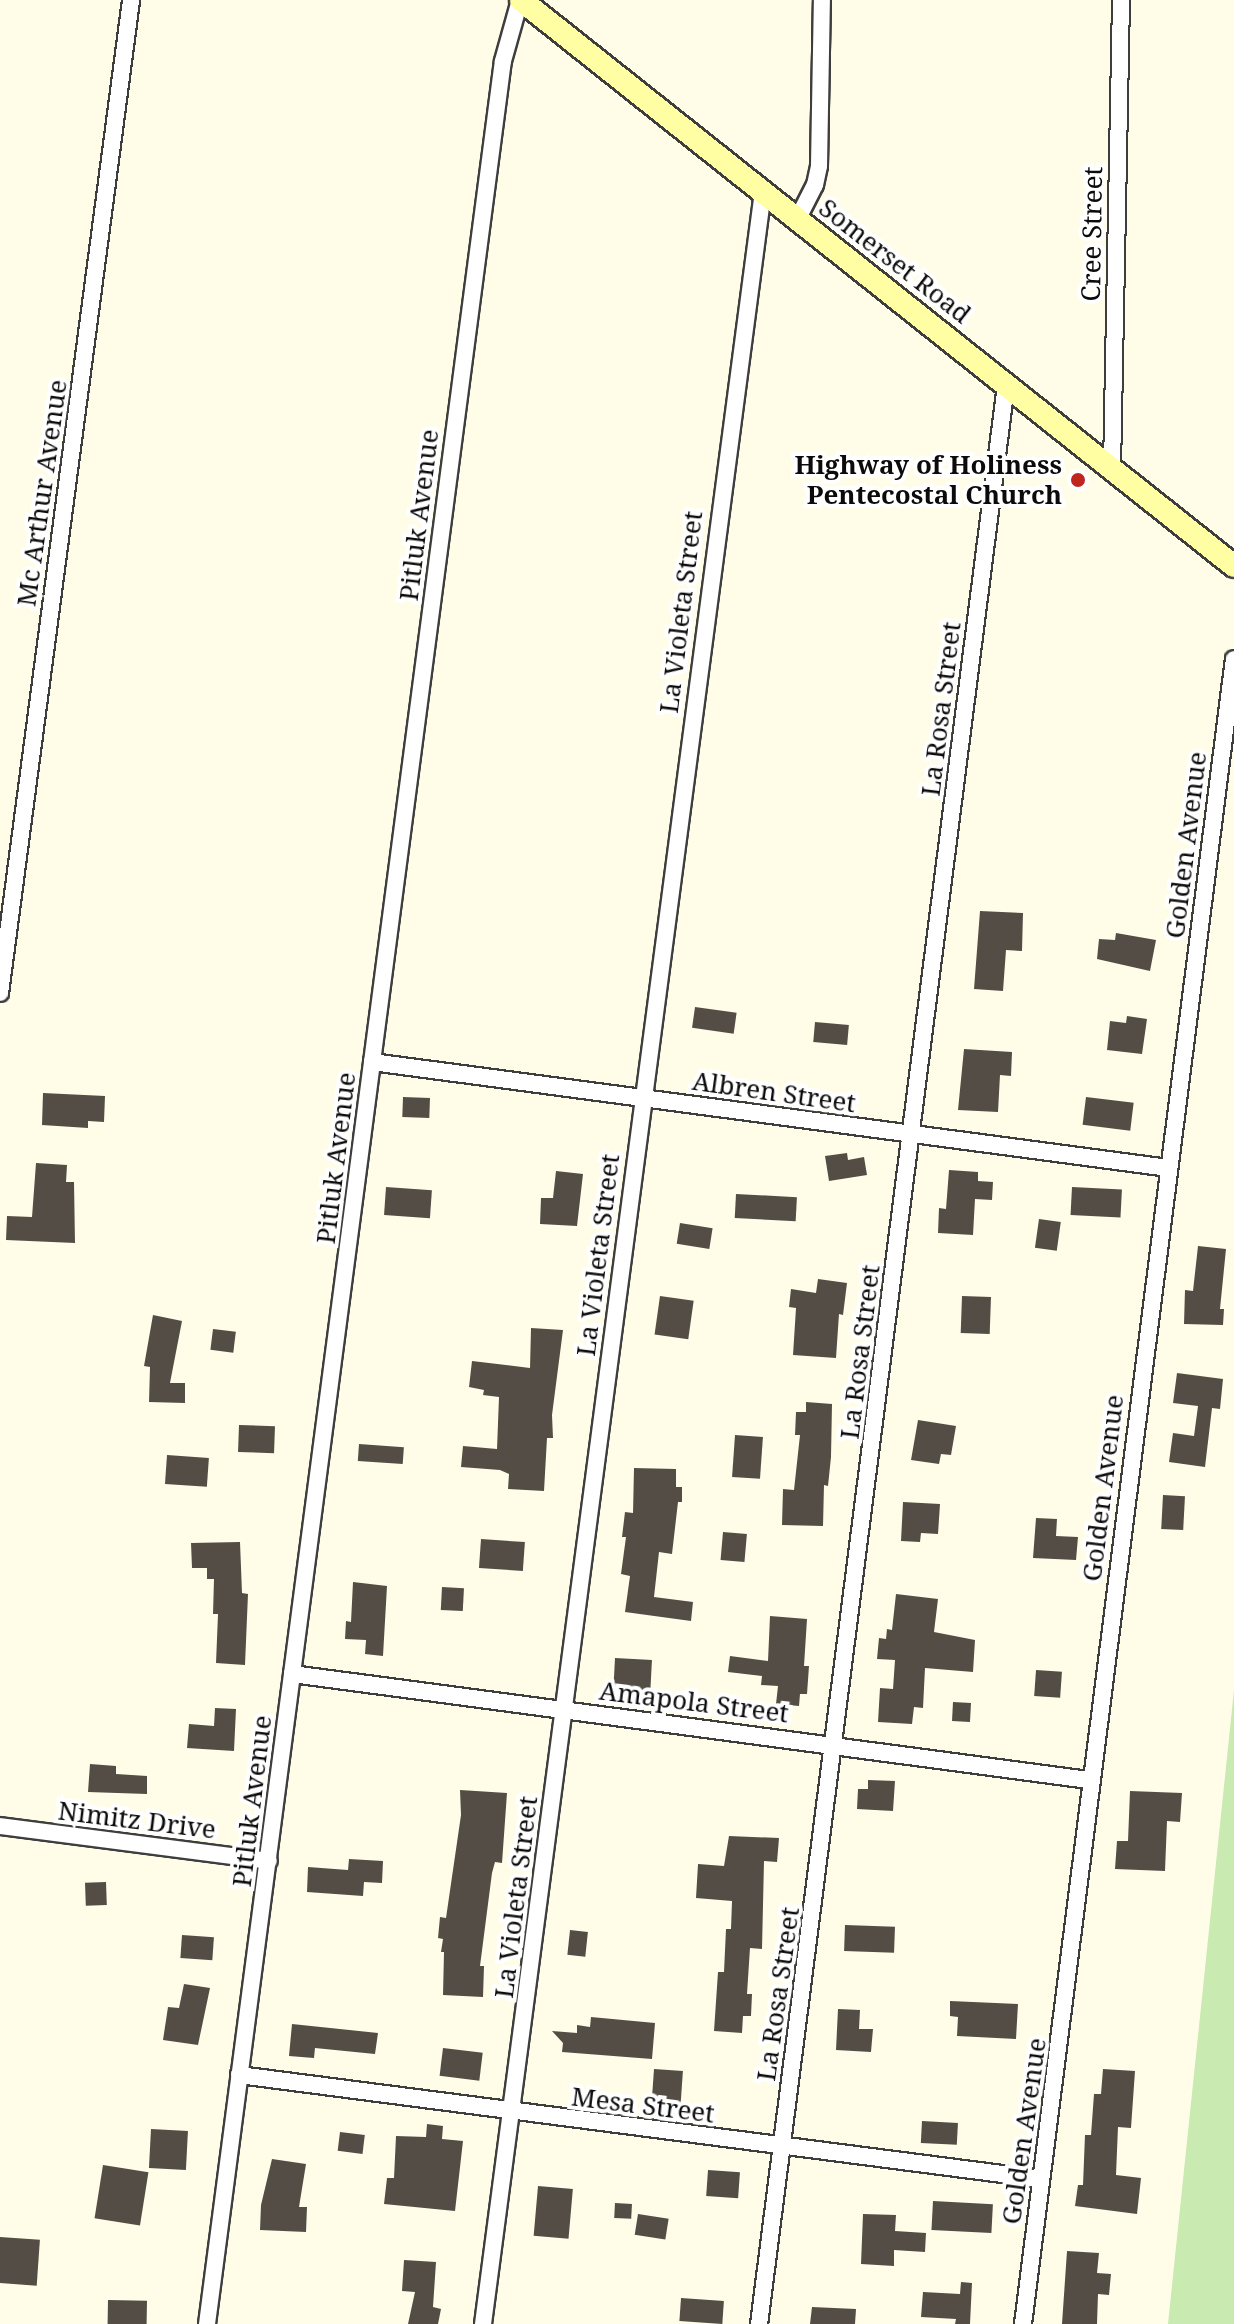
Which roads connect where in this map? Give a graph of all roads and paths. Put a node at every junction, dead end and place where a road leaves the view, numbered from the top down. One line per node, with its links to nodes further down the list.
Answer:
1 (131, 0): 11 (street, Mc Arthur Avenue)
2 (520, 0): 5 (main road, Somerset Road); 12 (street, Pitluk Avenue)
3 (822, 0): 6 (street)
4 (1121, 0): 8 (street, Cree Street)
5 (763, 192): 6 (main road, Somerset Road); 13 (street, La Violeta Street)
6 (797, 220): 7 (main road, Somerset Road)
7 (1006, 385): 8 (main road, Somerset Road); 14 (street, La Rosa Street)
8 (1112, 469): 9 (main road, Somerset Road)
9 (1234, 566)
10 (1234, 659): 15 (street, Golden Avenue)
11 (0, 993)
12 (372, 1062): 13 (street, Albren Street); 16 (street, Pitluk Avenue)
13 (642, 1098): 14 (street, Albren Street); 17 (street, La Violeta Street)
14 (911, 1134): 15 (street, Albren Street); 18 (street, La Rosa Street)
15 (1169, 1168): 19 (street, Golden Avenue)
16 (292, 1674): 17 (street, Amapola Street); 21 (street, Pitluk Avenue)
17 (564, 1710): 18 (street, Amapola Street); 23 (street, La Violeta Street)
18 (835, 1744): 19 (street, Amapola Street); 24 (street, La Rosa Street)
19 (1089, 1780): 25 (street, Golden Avenue)
20 (0, 1826): 21 (street, Nimitz Drive)
21 (269, 1861): 22 (street, Pitluk Avenue)
22 (239, 2075): 23 (street, Mesa Street); 26 (street, Pitluk Avenue)
23 (512, 2113): 24 (street, Mesa Street); 27 (street, La Violeta Street)
24 (782, 2146): 25 (street, Mesa Street); 28 (street, La Rosa Street)
25 (1041, 2179): 29 (street, Golden Avenue)
26 (207, 2324)
27 (483, 2324)
28 (759, 2324)
29 (1023, 2324)

